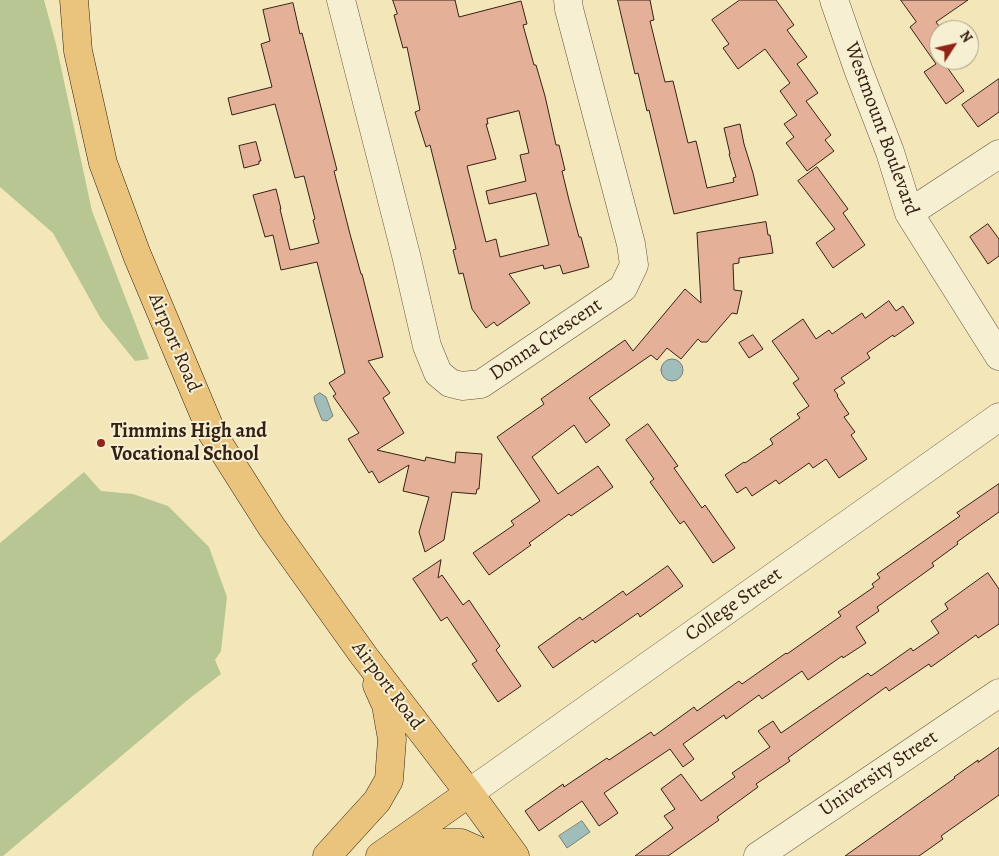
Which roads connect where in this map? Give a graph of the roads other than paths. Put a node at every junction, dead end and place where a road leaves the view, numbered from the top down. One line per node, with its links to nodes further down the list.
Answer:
1 (74, 0): 9 (main road, Airport Road)
2 (341, 0): 3 (street, Donna Crescent)
3 (568, 0)
4 (834, 0): 6 (street, Westmount Boulevard)
5 (999, 154): 6 (street)
6 (909, 214): 7 (street, Westmount Boulevard)
7 (999, 356)
8 (999, 417): 11 (street, College Street)
9 (364, 656): 11 (main road, Airport Road); 12 (main road)
10 (999, 693): 17 (street, University Street)
11 (469, 792): 13 (main road); 16 (main road, Airport Road)
12 (327, 856)
13 (380, 856)
14 (388, 856): 15 (main road)
15 (490, 856)
16 (514, 856)
17 (758, 856)

